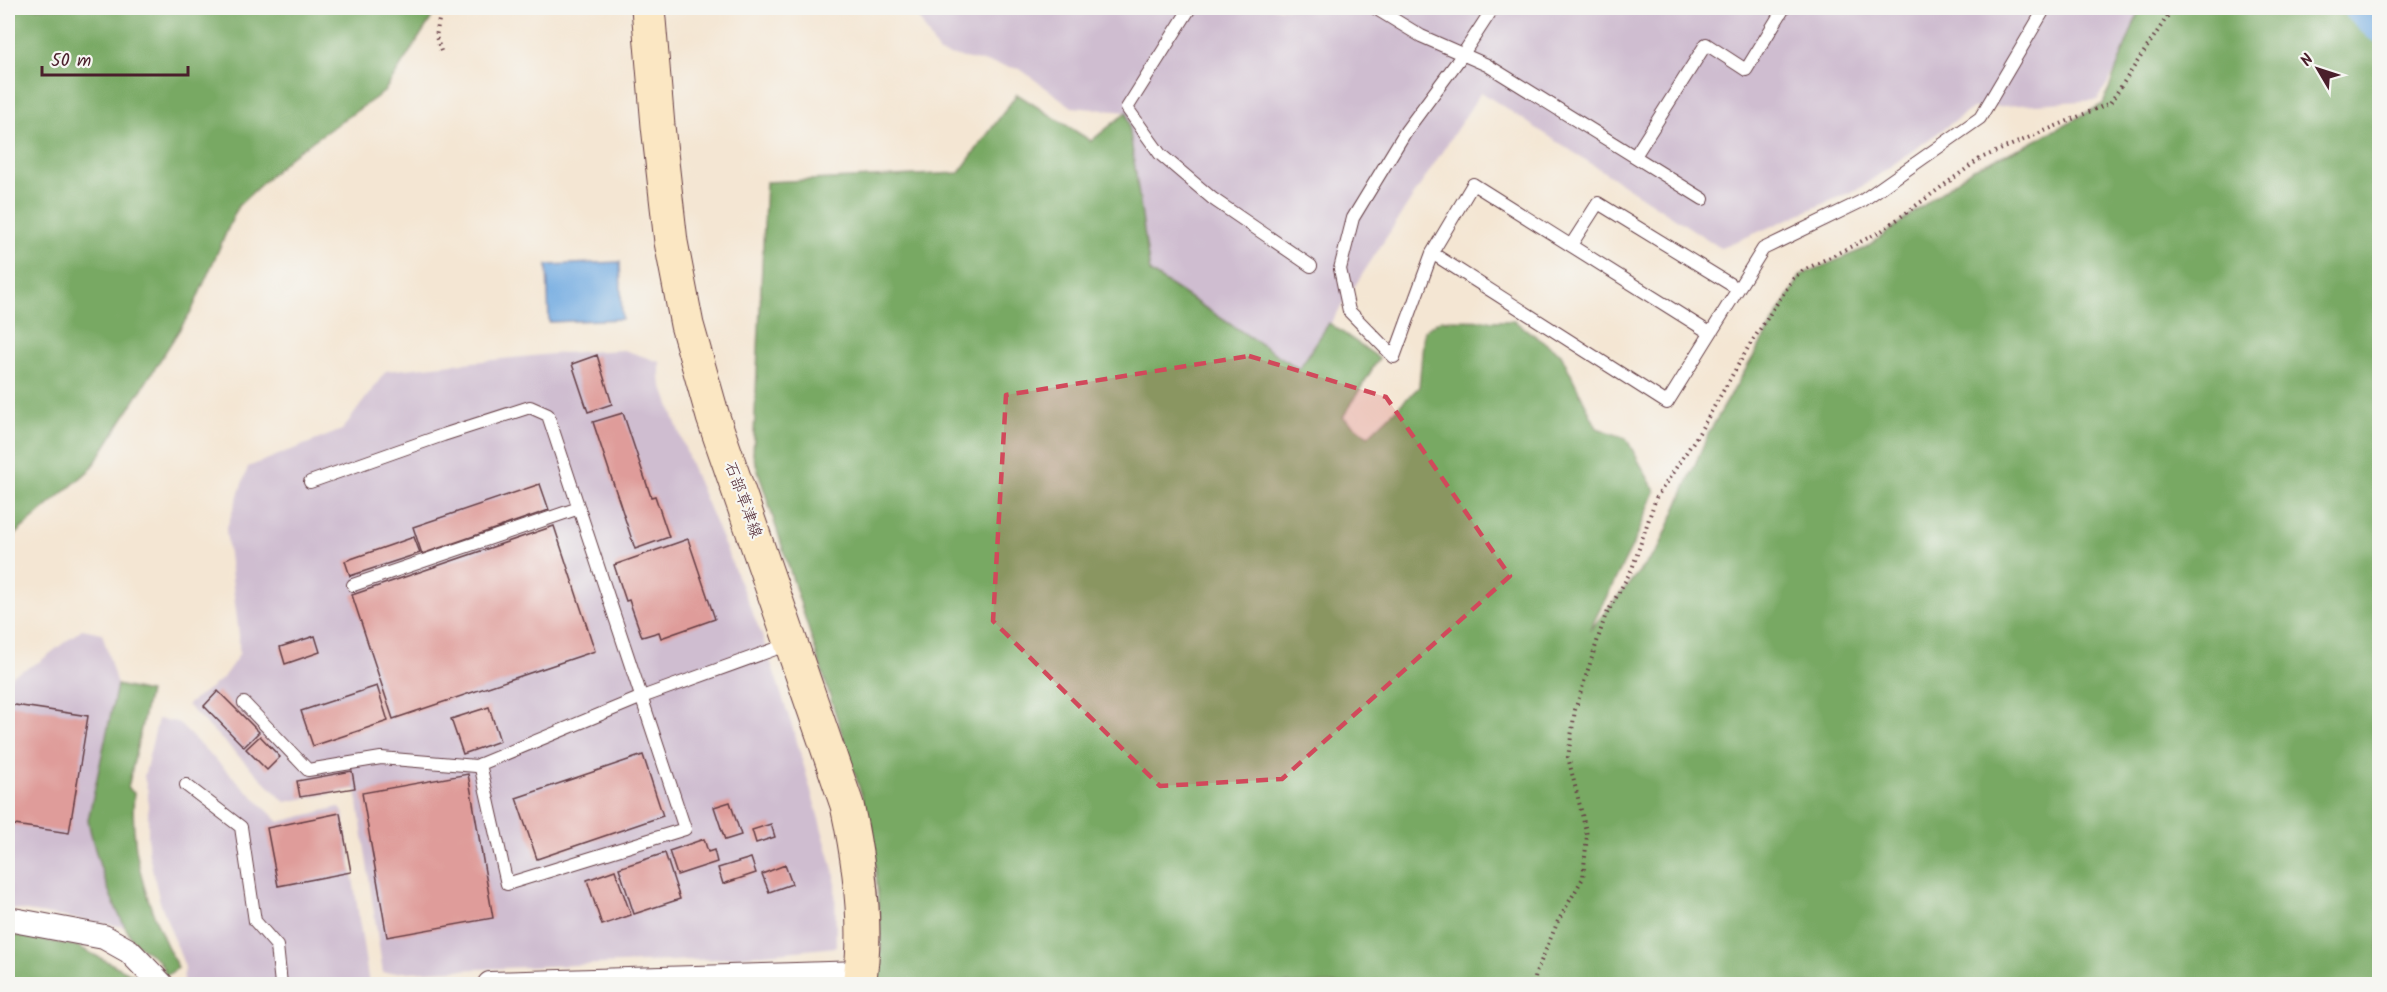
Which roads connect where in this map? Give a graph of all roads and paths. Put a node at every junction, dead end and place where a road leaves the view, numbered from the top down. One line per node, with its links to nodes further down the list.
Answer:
1 (441, 8): 9 (path)
2 (648, 8): 21 (main road, 石部草津線)
3 (1190, 8): 15 (lane)
4 (1375, 8): 10 (lane)
5 (1493, 8): 10 (lane)
6 (1784, 8): 11 (lane)
7 (2045, 8): 16 (lane)
8 (2173, 8): 32 (path)
9 (441, 51)
10 (1463, 54): 11 (lane); 14 (lane)
11 (1635, 156): 12 (lane)
12 (1703, 199)
13 (1571, 245): 14 (lane); 16 (lane); 17 (lane)
14 (1432, 253): 17 (lane)
15 (1311, 266)
16 (1738, 289): 17 (lane)
17 (1710, 333)
18 (310, 482): 19 (lane)
19 (579, 508): 20 (lane); 22 (lane)
20 (353, 585)
21 (793, 643): 22 (lane); 27 (main road, 石部草津線)
22 (642, 697): 24 (lane); 24 (lane)
23 (244, 703): 24 (lane)
24 (480, 764)
25 (186, 785): 30 (lane)
26 (8, 918): 29 (street)
27 (860, 979): 28 (street)
28 (537, 983): 31 (street)
29 (161, 984)
30 (281, 984)
31 (490, 984)
32 (1534, 984)

